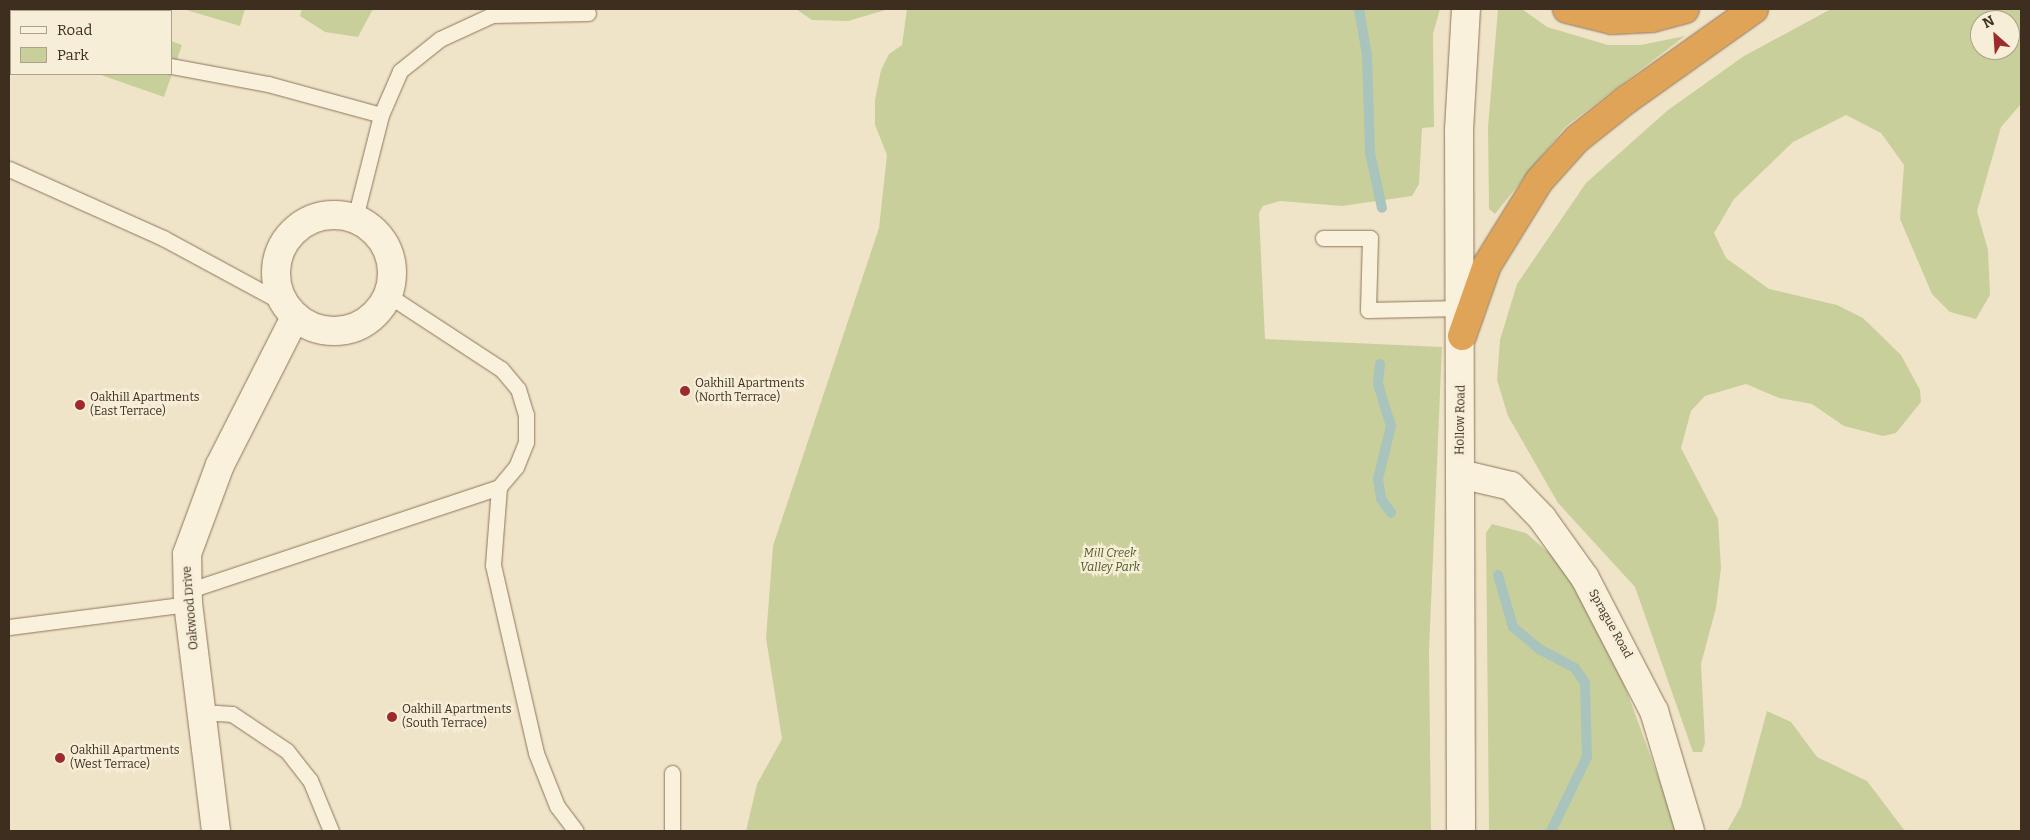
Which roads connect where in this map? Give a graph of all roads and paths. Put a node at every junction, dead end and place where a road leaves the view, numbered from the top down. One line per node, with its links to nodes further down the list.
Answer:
1 (1466, 9): 12 (street, Hollow Road)
2 (1567, 9): 3 (highway)
3 (1685, 9)
4 (1754, 9): 14 (highway)
5 (588, 13): 7 (lane)
6 (172, 66): 7 (lane)
7 (380, 115): 9 (lane)
8 (9, 169): 13 (lane)
9 (355, 218): 11 (street); 13 (street)
10 (1323, 238): 12 (lane)
11 (388, 295): 13 (street); 16 (lane)
12 (1461, 308): 14 (street, Hollow Road)
13 (289, 310): 17 (street, Oakwood Drive)
14 (1462, 336): 15 (street, Hollow Road)
15 (1460, 474): 25 (street, Hollow Road); 26 (street, Sprague Road)
16 (499, 487): 17 (lane); 23 (lane)
17 (188, 597): 18 (lane); 19 (street, Oakwood Drive)
18 (9, 627)
19 (202, 712): 21 (street, Oakwood Drive); 22 (lane)
20 (672, 773): 24 (lane)
21 (216, 831)
22 (331, 831)
23 (576, 831)
24 (672, 831)
25 (1461, 831)
26 (1690, 831)

